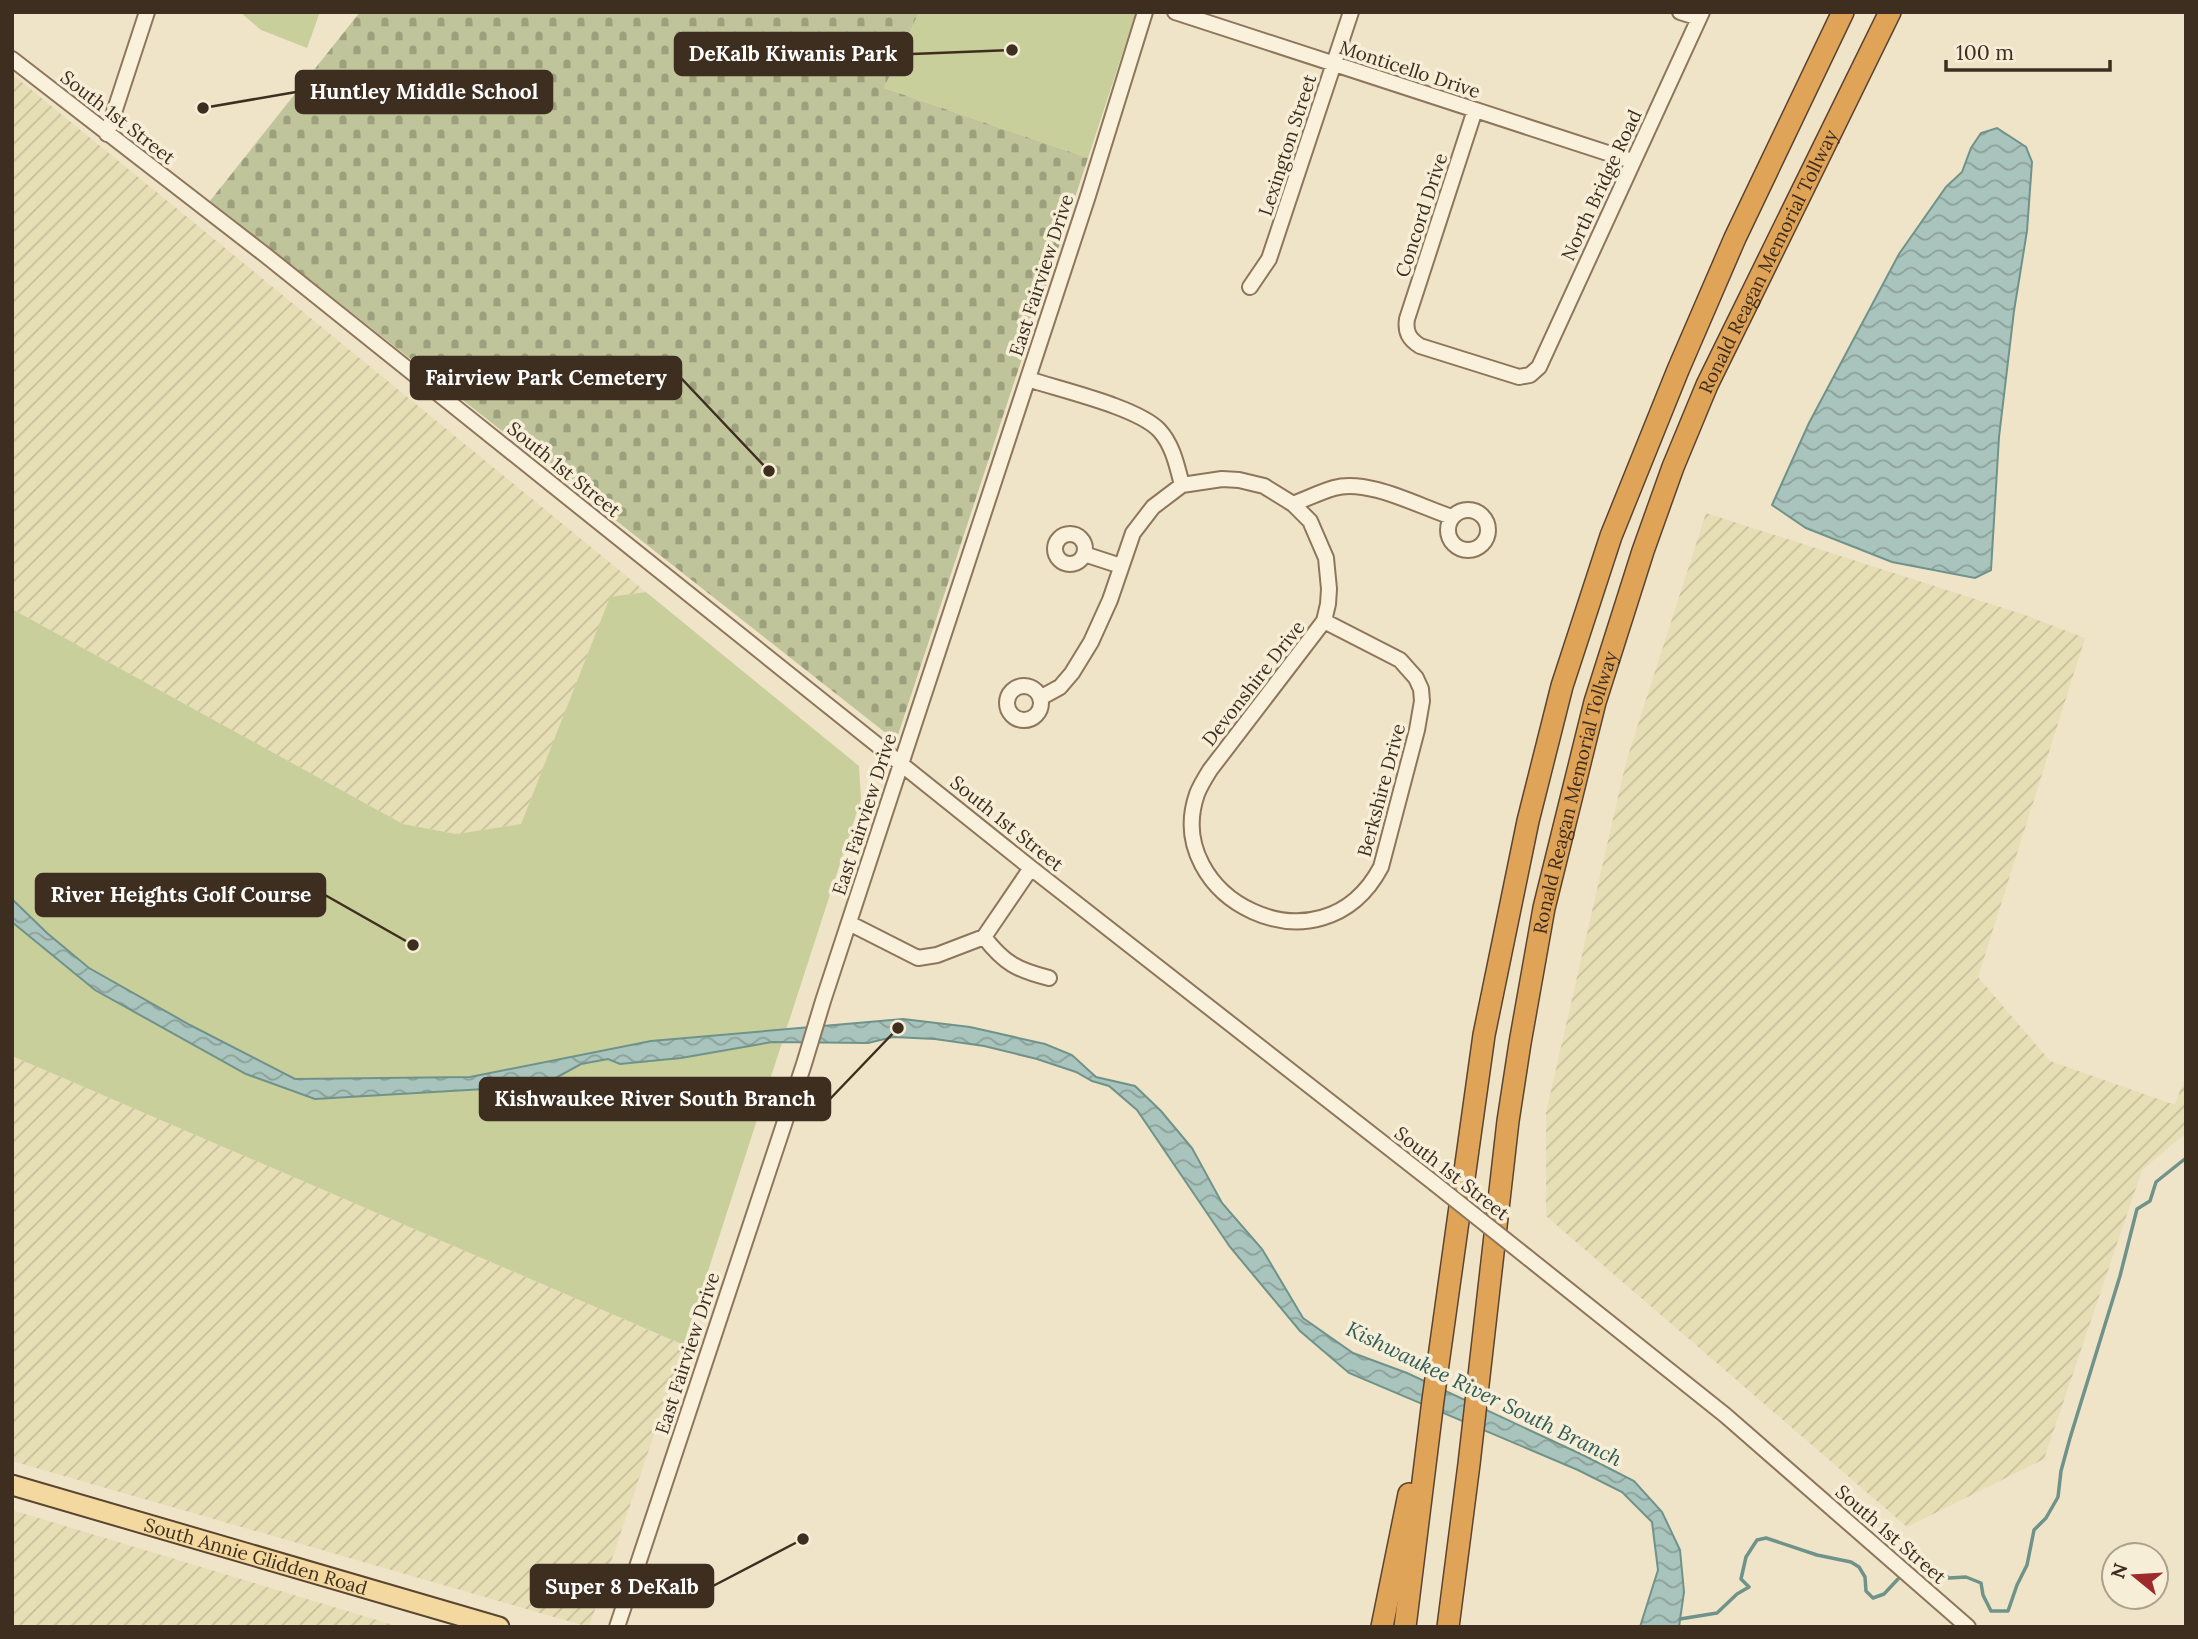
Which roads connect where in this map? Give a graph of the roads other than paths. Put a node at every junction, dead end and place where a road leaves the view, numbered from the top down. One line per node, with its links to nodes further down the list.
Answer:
1 (147, 12): 12 (street)
2 (1145, 12): 16 (street, East Fairview Drive)
3 (1175, 12): 10 (street, Monticello Drive)
4 (1351, 12): 10 (street, Lexington Street)
5 (1680, 12): 8 (street)
6 (1843, 12): 30 (highway, Ronald Reagan Memorial Tollway)
7 (1890, 12): 36 (highway, Ronald Reagan Memorial Tollway)
8 (1700, 15): 13 (street, North Bridge Road)
9 (12, 59): 12 (street, South 1st Street)
10 (1334, 64): 11 (street, Monticello Drive); 14 (street, Lexington Street)
11 (1475, 110): 13 (street, Monticello Drive); 15 (street, Concord Drive)
12 (107, 134): 24 (street, South 1st Street)
13 (1632, 161): 15 (street, North Bridge Road)
14 (1250, 287)
15 (1533, 373)
16 (1028, 379): 17 (street); 24 (street, East Fairview Drive)
17 (1182, 485): 18 (street); 21 (street)
18 (1293, 504): 19 (street); 22 (street, Devonshire Drive)
19 (1452, 517)
20 (1084, 554): 21 (street)
21 (1121, 566): 23 (street)
22 (1324, 621): 26 (street, Devonshire Drive); 26 (street, Berkshire Drive)
23 (1040, 698)
24 (901, 762): 25 (street, South 1st Street); 27 (street, East Fairview Drive)
25 (1031, 868): 28 (street); 37 (street, South 1st Street, bridge)
26 (1218, 886)
27 (849, 923): 28 (street); 33 (street, East Fairview Drive)
28 (984, 937): 29 (street)
29 (1049, 978)
30 (1427, 1432): 34 (highway); 35 (highway)
31 (12, 1485): 32 (main road, South Annie Glidden Road)
32 (499, 1627)
33 (617, 1627)
34 (1382, 1627)
35 (1405, 1627)
36 (1448, 1627)
37 (1968, 1627)

